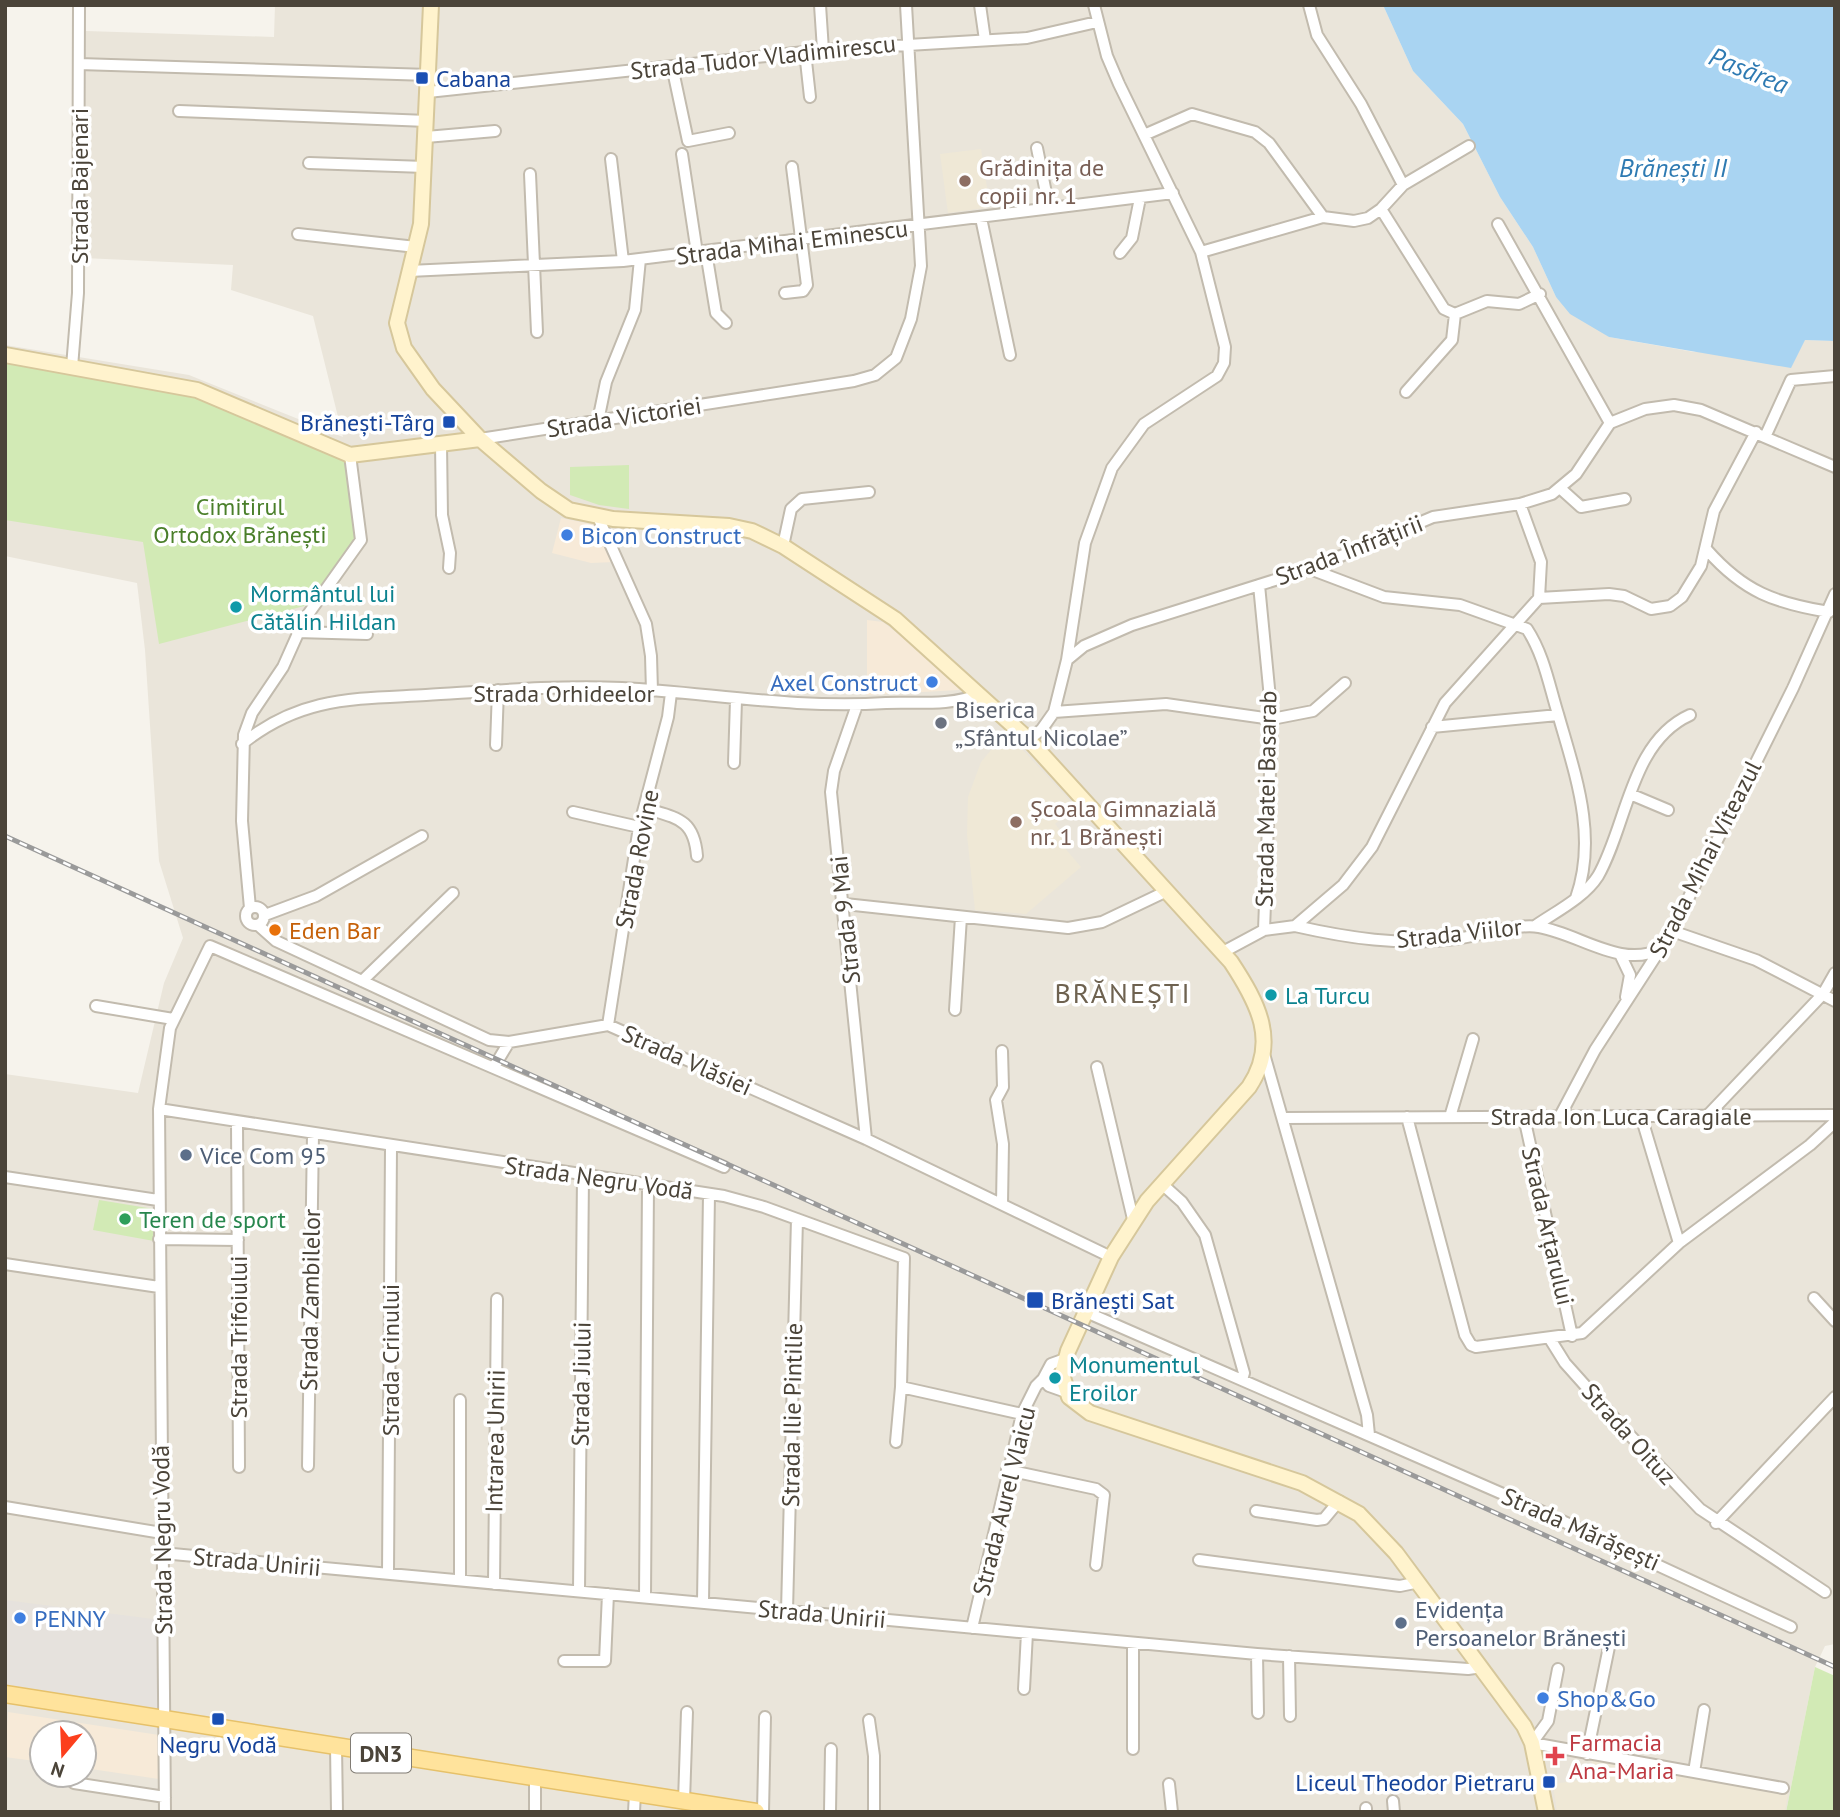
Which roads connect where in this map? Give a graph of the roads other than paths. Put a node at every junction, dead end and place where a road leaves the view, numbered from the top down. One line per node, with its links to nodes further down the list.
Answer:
1 (79, 5): 13 (street, Strada Bajenari)
2 (432, 5): 15 (main road)
3 (820, 5): 11 (street)
4 (906, 5): 10 (street, Strada Victoriei)
5 (980, 5): 9 (street)
6 (1094, 5): 8 (street)
7 (1309, 5): 32 (street)
8 (1097, 22): 9 (street, Strada Tudor Vladimirescu); 22 (street)
9 (985, 40): 10 (street, Strada Tudor Vladimirescu)
10 (908, 43): 11 (street, Strada Tudor Vladimirescu); 40 (street, Strada Victoriei)
11 (823, 50): 12 (street, Strada Tudor Vladimirescu)
12 (805, 52): 14 (street, Strada Tudor Vladimirescu); 17 (street)
13 (79, 64): 15 (street); 58 (street, Strada Bajenari)
14 (672, 66): 16 (street, Strada Tudor Vladimirescu); 21 (street)
15 (429, 75): 16 (main road)
16 (428, 92): 19 (main road)
17 (810, 97)
18 (179, 111): 19 (street)
19 (427, 121): 23 (main road)
20 (495, 131): 23 (street)
21 (729, 133)
22 (1144, 135): 33 (street); 37 (street)
23 (426, 137): 29 (main road)
24 (1469, 146): 32 (street)
25 (1037, 148): 35 (street)
26 (682, 154): 45 (street)
27 (611, 159): 48 (street)
28 (309, 163): 29 (street)
29 (425, 167): 43 (main road)
30 (792, 167): 42 (street)
31 (530, 174): 49 (street)
32 (1403, 185): 36 (street)
33 (1173, 193): 34 (street, Strada Mihai Eminescu); 44 (street)
34 (1140, 198): 35 (street, Strada Mihai Eminescu); 46 (street)
35 (1049, 208): 38 (street, Strada Mihai Eminescu)
36 (1381, 209): 37 (street); 53 (street)
37 (1323, 217): 44 (street)
38 (981, 218): 40 (street, Strada Mihai Eminescu); 57 (street)
39 (1498, 224): 52 (street)
40 (921, 226): 42 (street, Strada Mihai Eminescu); 61 (street, Strada Victoriei)
41 (298, 234): 43 (street)
42 (802, 241): 45 (street, Strada Mihai Eminescu); 51 (street)
43 (416, 247): 50 (main road)
44 (1202, 251): 84 (street)
45 (701, 253): 47 (street, Strada Mihai Eminescu); 54 (street)
46 (1120, 253)
47 (640, 259): 48 (street, Strada Mihai Eminescu); 61 (street)
48 (623, 261): 49 (street, Strada Mihai Eminescu)
49 (533, 265): 50 (street, Strada Mihai Eminescu); 55 (street)
50 (409, 271): 64 (main road)
51 (785, 293)
52 (1540, 294): 53 (street); 62 (street)
53 (1455, 314): 60 (street)
54 (726, 323)
55 (537, 332)
56 (5, 355): 58 (main road, Strada Victoriei)
57 (1010, 355)
58 (72, 367): 66 (main road, Strada Victoriei)
59 (1835, 376): 63 (street)
60 (1406, 392)
61 (598, 421): 64 (street, Strada Victoriei)
62 (1610, 423): 63 (street); 68 (street, Strada Înfrățirii)
63 (1760, 435): 67 (street); 74 (street)
64 (481, 439): 65 (main road, Strada Victoriei); 72 (main road)
65 (441, 444): 66 (main road, Strada Victoriei); 75 (street)
66 (350, 455): 82 (street)
67 (1835, 467)
68 (1561, 489): 70 (street); 71 (street, Strada Înfrățirii)
69 (869, 492): 73 (street)
70 (1625, 499)
71 (1520, 504): 76 (street, Strada Înfrățirii); 79 (street)
72 (598, 517): 73 (main road); 87 (street)
73 (783, 546): 89 (main road)
74 (1707, 550): 79 (street); 80 (street)
75 (449, 568)
76 (1310, 569): 77 (street, Strada Înfrățirii); 81 (street)
77 (1259, 584): 84 (street, Strada Înfrățirii); 95 (street, Strada Matei Basarab)
78 (1835, 594): 80 (street, Strada Mihai Viteazul)
79 (1539, 598): 81 (street)
80 (1829, 612): 117 (street, Strada Mihai Viteazul)
81 (1517, 623): 93 (street); 96 (street)
82 (297, 632): 83 (street); 98 (street)
83 (367, 634)
84 (1068, 660): 92 (street)
85 (1345, 683): 95 (street)
86 (498, 690): 87 (street, Strada Orhideelor); 98 (street, Strada Orhideelor); 99 (street)
87 (652, 691): 88 (street, Strada Orhideelor)
88 (671, 693): 90 (street, Strada Orhideelor); 102 (street, Strada Rovine)
89 (980, 694): 91 (street, Strada Orhideelor); 97 (main road)
90 (736, 700): 91 (street, Strada Orhideelor); 100 (street)
91 (857, 705): 111 (street, Strada 9 Mai)
92 (1054, 712): 95 (street); 97 (street)
93 (1558, 715): 96 (street); 110 (street)
94 (1690, 715): 101 (street)
95 (1272, 719): 116 (street, Strada Matei Basarab)
96 (1432, 727): 114 (street)
97 (1028, 740): 108 (main road)
98 (242, 744): 113 (street, Strada Vlăsiei)
99 (496, 744)
100 (734, 763)
101 (1630, 794): 103 (street); 110 (street)
102 (644, 808): 105 (street, Strada Rovine); 107 (street)
103 (1668, 810)
104 (573, 813): 105 (street)
105 (639, 827): 129 (street, Strada Rovine)
106 (422, 836): 113 (street)
107 (697, 856)
108 (1167, 891): 112 (street); 119 (main road)
109 (453, 893): 122 (street)
110 (1576, 898): 115 (street)
111 (845, 904): 112 (street); 148 (street, Strada 9 Mai)
112 (961, 917): 127 (street)
113 (261, 920): 122 (street, Strada Vlăsiei)
114 (1295, 926): 115 (street, Strada Viilor); 116 (street)
115 (1535, 926): 120 (street, Strada Viilor)
116 (1264, 930): 119 (street)
117 (1672, 931): 118 (street, Strada Mihai Viteazul); 123 (street)
118 (1662, 949): 120 (street); 125 (street, Strada Mihai Viteazul)
119 (1223, 952): 133 (main road)
120 (1620, 954): 125 (street)
121 (1835, 973): 123 (street)
122 (362, 981): 131 (street, Strada Vlăsiei)
123 (1824, 994): 124 (street); 137 (street)
124 (1835, 1001)
125 (1625, 1003): 140 (street, Strada Mihai Viteazul)
126 (96, 1006): 128 (street)
127 (956, 1010)
128 (173, 1019): 135 (street, Strada Negru Vodă); 136 (street, Strada Negru Vodă)
129 (608, 1025): 131 (street, Strada Vlăsiei); 148 (street, Strada Vlăsiei)
130 (1473, 1039): 139 (street)
131 (509, 1042): 135 (street)
132 (1002, 1051): 157 (street)
133 (1264, 1054): 144 (street); 153 (main road)
134 (1097, 1066): 159 (street)
135 (494, 1067): 150 (street)
136 (159, 1109): 145 (street, Strada Negru Vodă); 156 (street, Strada Negru Vodă)
137 (1708, 1115): 138 (street, Strada Ion Luca Caragiale); 141 (street, Strada Ion Luca Caragiale)
138 (1835, 1115)
139 (1450, 1116): 142 (street, Strada Ion Luca Caragiale); 143 (street, Strada Ion Luca Caragiale)
140 (1560, 1116): 141 (street, Strada Ion Luca Caragiale); 143 (street, Strada Ion Luca Caragiale)
141 (1641, 1116): 162 (street)
142 (1407, 1117): 144 (street, Strada Ion Luca Caragiale); 171 (street)
143 (1524, 1117): 170 (street, Strada Arțarului)
144 (1284, 1118): 180 (street)
145 (237, 1122): 147 (street, Strada Negru Vodă); 161 (street, Strada Trifoiului)
146 (1835, 1122): 162 (street)
147 (313, 1134): 149 (street, Strada Negru Vodă); 182 (street, Strada Zambilelor)
148 (866, 1139): 157 (street, Strada Vlăsiei)
149 (391, 1147): 151 (street, Strada Negru Vodă); 193 (street, Strada Crinului)
150 (724, 1167)
151 (583, 1176): 154 (street, Strada Negru Vodă); 197 (street, Strada Jiului)
152 (5, 1177): 156 (street)
153 (1162, 1184): 159 (main road); 174 (street)
154 (648, 1186): 155 (street, Strada Negru Vodă); 200 (street)
155 (709, 1194): 158 (street, Strada Negru Vodă); 201 (street)
156 (158, 1200): 160 (street, Strada Negru Vodă)
157 (1002, 1203): 163 (street, Strada Vlăsiei)
158 (797, 1219): 175 (street, Strada Negru Vodă); 202 (street, Strada Ilie Pintilie)
159 (1133, 1219): 163 (main road)
160 (159, 1240): 161 (street); 165 (street, Strada Negru Vodă)
161 (238, 1240): 183 (street, Strada Trifoiului)
162 (1679, 1243): 170 (street)
163 (1111, 1257): 168 (main road)
164 (5, 1264): 165 (street)
165 (159, 1287): 189 (street, Strada Negru Vodă)
166 (1814, 1298): 169 (street)
167 (497, 1299): 196 (street, Intrarea Unirii)
168 (1086, 1312): 172 (main road); 174 (street, Strada Mărășești)
169 (1835, 1321)
170 (1572, 1336): 171 (street)
171 (1550, 1339): 188 (street, Strada Oituz)
172 (1065, 1359): 173 (street, Strada Aurel Vlaicu); 176 (main road)
173 (1044, 1379): 176 (street); 179 (street, Strada Aurel Vlaicu)
174 (1242, 1380): 180 (street, Strada Mărășești)
175 (901, 1387): 179 (street); 181 (street, Strada Negru Vodă)
176 (1066, 1392): 185 (main road)
177 (1835, 1397): 188 (street)
178 (460, 1399): 194 (street)
179 (1022, 1414): 184 (street, Strada Aurel Vlaicu)
180 (1369, 1435): 203 (street, Strada Mărășești)
181 (896, 1442)
182 (308, 1466)
183 (239, 1468)
184 (1007, 1470): 192 (street); 204 (street, Strada Aurel Vlaicu)
185 (1339, 1501): 187 (street); 195 (main road)
186 (5, 1507): 189 (street)
187 (1256, 1511)
188 (1716, 1523): 198 (street, Strada Oituz)
189 (162, 1533): 190 (street, Strada Negru Vodă)
190 (162, 1553): 193 (street, Strada Unirii); 220 (street, Strada Negru Vodă)
191 (1199, 1560): 195 (street)
192 (1096, 1565)
193 (388, 1573): 194 (street, Strada Unirii)
194 (460, 1580): 196 (street, Strada Unirii)
195 (1419, 1582): 211 (main road)
196 (494, 1584): 197 (street, Strada Unirii)
197 (579, 1591): 199 (street, Strada Unirii)
198 (1825, 1592)
199 (608, 1594): 200 (street, Strada Unirii); 210 (street)
200 (645, 1597): 201 (street, Strada Unirii)
201 (703, 1602): 202 (street, Strada Unirii)
202 (787, 1611): 204 (street, Strada Unirii)
203 (1791, 1627)
204 (972, 1628): 205 (street, Strada Unirii)
205 (1027, 1633): 207 (street, Strada Unirii); 213 (street)
206 (1610, 1642): 226 (street)
207 (1133, 1643): 208 (street, Strada Unirii); 225 (street)
208 (1257, 1654): 209 (street, Strada Unirii); 217 (street)
209 (1289, 1656): 211 (street, Strada Unirii); 218 (street)
210 (564, 1661)
211 (1482, 1667): 222 (main road)
212 (1558, 1669): 222 (street)
213 (1024, 1689)
214 (5, 1694): 220 (main road, DN3)
215 (1704, 1710): 227 (street)
216 (687, 1712): 234 (street)
217 (1258, 1713)
218 (1290, 1716)
219 (765, 1717): 241 (street)
220 (166, 1719): 223 (main road, DN3); 233 (street, Strada Negru Vodă)
221 (869, 1720): 243 (street)
222 (1532, 1743): 226 (street); 245 (main road)
223 (336, 1746): 228 (main road, DN3); 237 (street)
224 (831, 1749): 242 (street)
225 (1132, 1749)
226 (1587, 1754): 227 (street)
227 (1694, 1772): 231 (street)
228 (535, 1777): 232 (main road, DN3); 238 (street)
229 (1169, 1784): 244 (street)
230 (98, 1787): 233 (street)
231 (1783, 1788)
232 (635, 1793): 234 (main road, DN3); 239 (street)
233 (165, 1797): 236 (street, Strada Negru Vodă)
234 (684, 1801): 235 (main road, DN3)
235 (706, 1808): 240 (main road, DN3)
236 (165, 1812)
237 (337, 1812)
238 (535, 1812)
239 (634, 1812)
240 (756, 1812)
241 (764, 1812)
242 (830, 1812)
243 (874, 1812)
244 (1172, 1812)
245 (1546, 1812)

